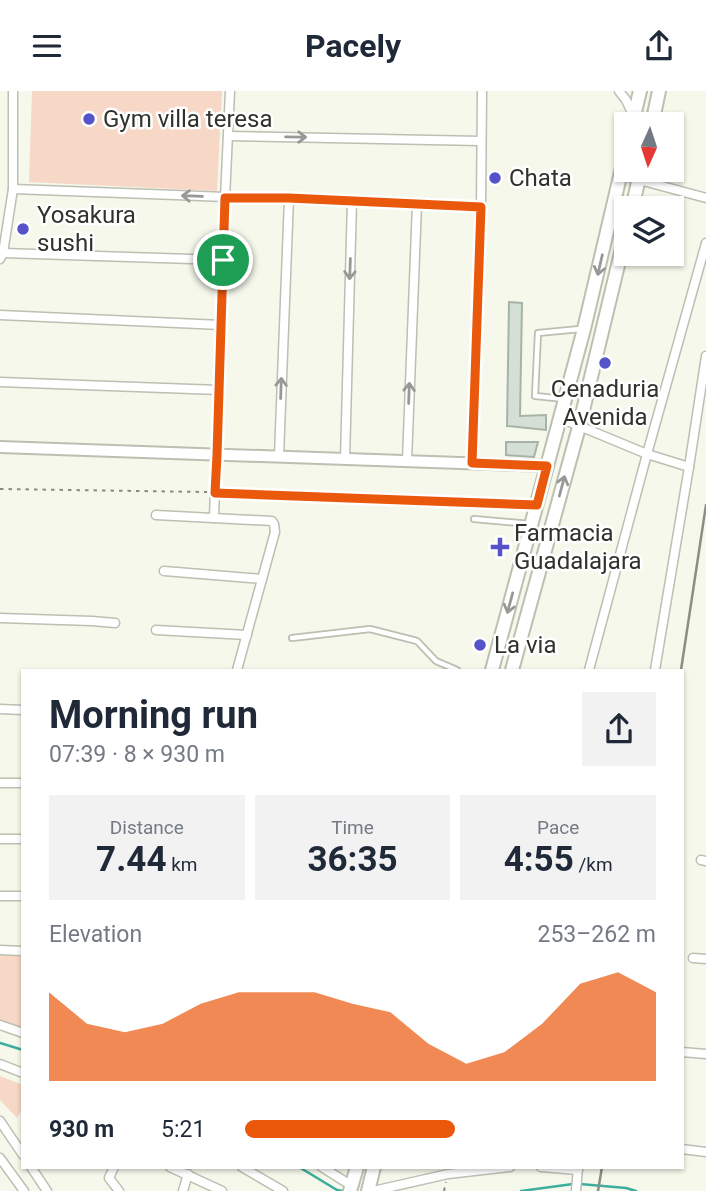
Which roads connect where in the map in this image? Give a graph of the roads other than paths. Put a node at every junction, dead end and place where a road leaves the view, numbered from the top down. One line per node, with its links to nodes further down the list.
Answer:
1 (13, 91): 14 (street)
2 (230, 91): 10 (street)
3 (482, 91): 11 (street)
4 (619, 91): 7 (street)
5 (640, 91): 8 (main road)
6 (659, 91): 9 (main road)
7 (630, 112)
8 (635, 112)
9 (655, 112)
10 (228, 136): 11 (street, one-way to 11); 15 (street)
11 (481, 141): 20 (street)
12 (619, 182): 27 (main road, one-way to 27)
13 (662, 182): 17 (street)
14 (13, 189): 15 (street, one-way to 14); 22 (street)
15 (225, 198): 16 (street); 23 (street)
16 (289, 198): 18 (street); 37 (street, one-way to 16)
17 (706, 198)
18 (352, 201): 19 (street); 38 (street, one-way to 38)
19 (416, 204): 20 (street); 39 (street, one-way to 19)
20 (481, 207): 40 (street)
21 (706, 243): 35 (street)
22 (1, 256): 23 (street)
23 (223, 260): 26 (street)
24 (618, 266): 33 (main road)
25 (0, 316): 26 (street)
26 (221, 325): 30 (street)
27 (584, 329): 31 (main road); 31 (lane)
28 (706, 356): 42 (street)
29 (0, 382): 30 (street)
30 (219, 390): 36 (street)
31 (565, 399): 32 (main road)
32 (560, 418): 33 (street); 41 (main road)
33 (579, 427): 35 (street); 57 (main road, one-way to 33)
34 (0, 447): 36 (street)
35 (647, 454): 42 (street); 58 (street)
36 (217, 455): 37 (street); 44 (street)
37 (279, 456): 38 (street)
38 (345, 459): 39 (street)
39 (407, 461): 40 (street)
40 (472, 463): 41 (street)
41 (547, 466): 46 (main road)
42 (689, 467): 59 (street)
43 (156, 515): 44 (street)
44 (214, 518): 48 (street)
45 (474, 519): 46 (lane)
46 (531, 524): 56 (main road, one-way to 56)
47 (164, 571): 48 (street)
48 (262, 579): 52 (street)
49 (0, 618): 50 (street)
50 (115, 624)
51 (156, 630): 52 (street)
52 (247, 635): 54 (street)
53 (292, 638): 55 (lane)
54 (237, 669)
55 (455, 669)
56 (492, 669)
57 (512, 669)
58 (589, 669)
59 (655, 669)
60 (0, 709): 61 (street)
61 (21, 710)
62 (0, 783): 63 (street)
63 (21, 783)
64 (0, 839): 65 (street)
65 (21, 839)
66 (0, 896): 67 (street)
67 (21, 896)
68 (0, 950): 69 (street)
69 (21, 950)
70 (692, 958): 71 (street)
71 (706, 959)
72 (0, 1024): 73 (street)
73 (21, 1032)
74 (684, 1052): 75 (street)
75 (706, 1054)
76 (0, 1064): 77 (street)
77 (21, 1072)
78 (0, 1121): 81 (street)
79 (684, 1149): 80 (street)
80 (706, 1151)
81 (21, 1152)
82 (0, 1158): 96 (street)
83 (32, 1169): 97 (street)
84 (113, 1169): 98 (street)
85 (175, 1169): 93 (street)
86 (245, 1169): 101 (street)
87 (325, 1169): 95 (street)
88 (356, 1169): 95 (main road)
89 (374, 1169): 102 (main road)
90 (492, 1169): 94 (street)
91 (556, 1169): 92 (street)
92 (578, 1172): 104 (street)
93 (188, 1174): 99 (street); 100 (street)
94 (448, 1174): 103 (street)
95 (351, 1189)
96 (24, 1191)
97 (47, 1191)
98 (119, 1191)
99 (183, 1191)
100 (222, 1191)
101 (283, 1191)
102 (368, 1191)
103 (373, 1191)
104 (576, 1191)

